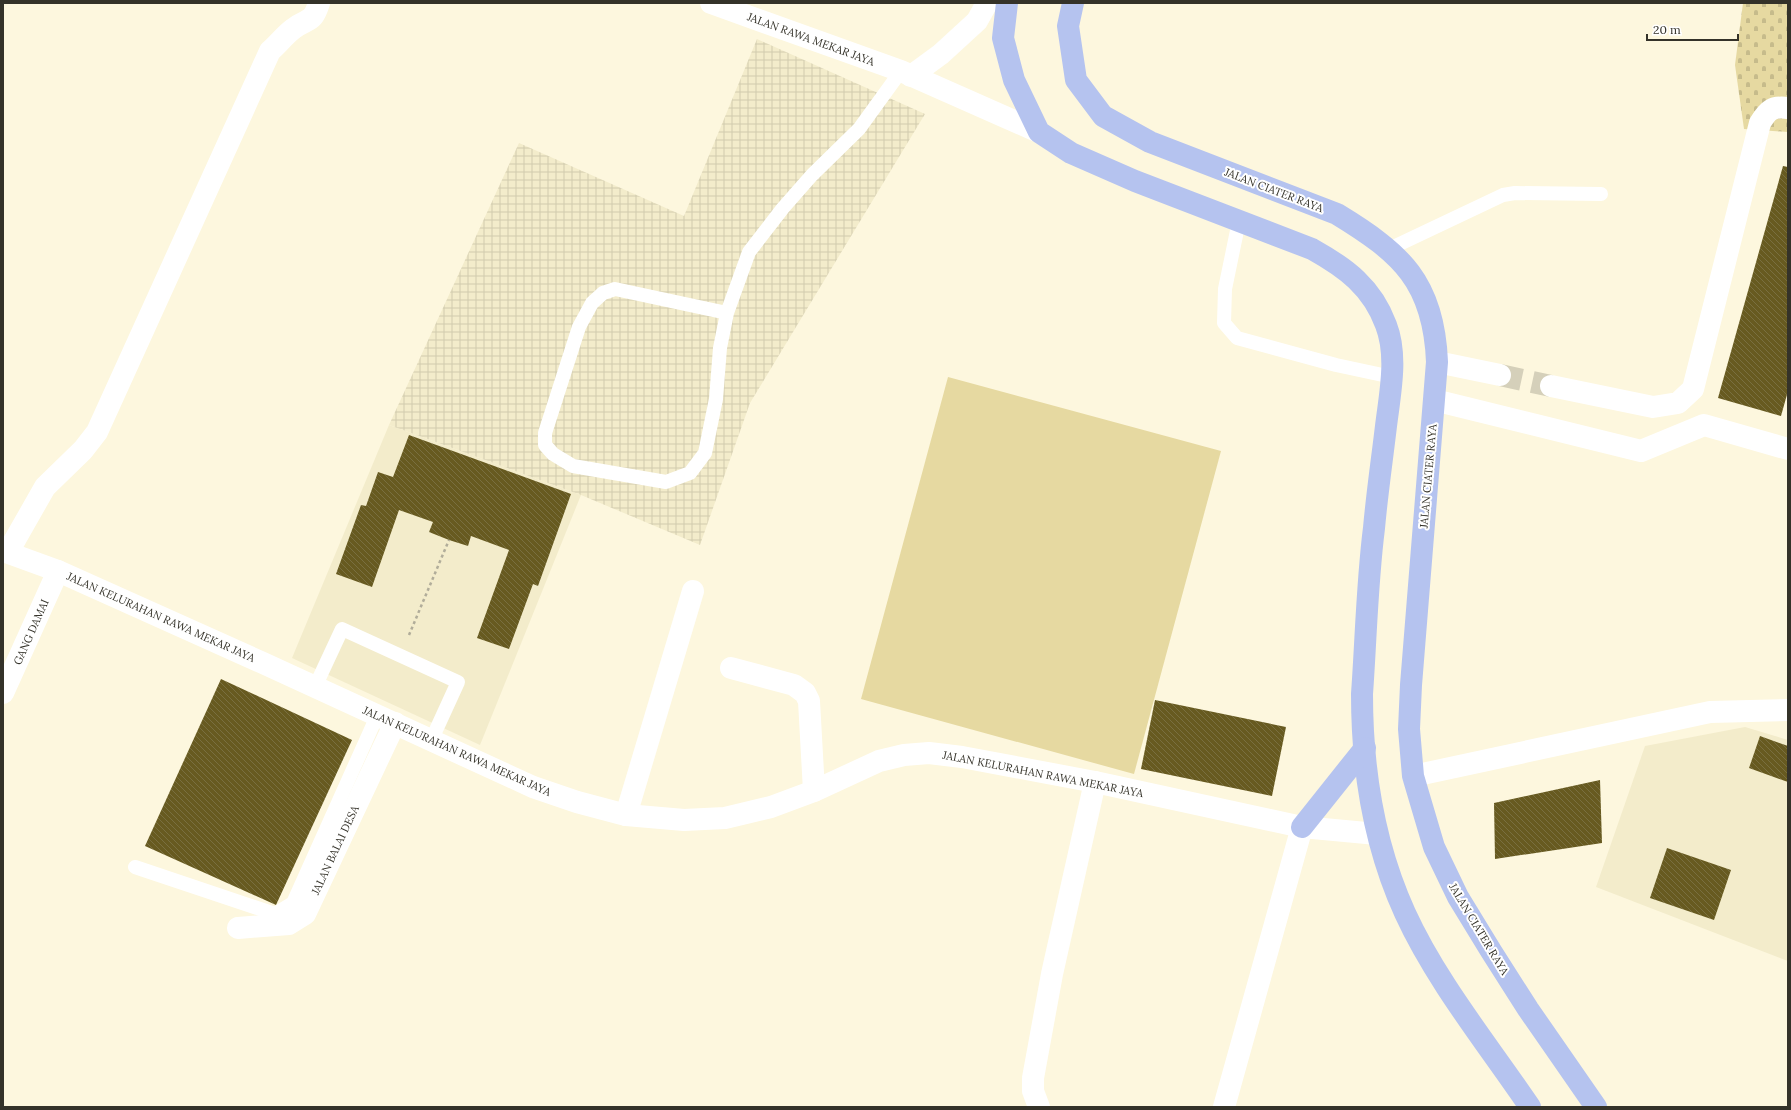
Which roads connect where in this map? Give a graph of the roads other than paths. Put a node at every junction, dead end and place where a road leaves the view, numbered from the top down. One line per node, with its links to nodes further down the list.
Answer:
1 (319, 3): 19 (street)
2 (987, 3): 6 (street)
3 (1007, 3): 8 (main road)
4 (1073, 3): 11 (main road, JALAN CIATER RAYA)
5 (716, 4): 6 (street, JALAN RAWA MEKAR JAYA)
6 (906, 74): 8 (street, JALAN RAWA MEKAR JAYA); 12 (lane)
7 (1788, 108): 16 (street)
8 (1039, 132): 10 (main road)
9 (1601, 194): 11 (lane)
10 (1239, 221): 15 (main road); 15 (lane)
11 (1389, 249): 13 (main road, JALAN CIATER RAYA)
12 (727, 313): 12 (lane)
13 (1437, 362): 14 (street); 17 (main road, JALAN CIATER RAYA)
14 (1500, 375)
15 (1392, 377): 28 (main road)
16 (1551, 386)
17 (1434, 400): 18 (street); 29 (main road, JALAN CIATER RAYA)
18 (1788, 449)
19 (5, 552): 20 (street, JALAN KELURAHAN RAWA MEKAR JAYA)
20 (58, 571): 23 (street, JALAN KELURAHAN RAWA MEKAR JAYA); 24 (street, GANG DAMAI)
21 (693, 591): 32 (street)
22 (730, 668): 31 (street)
23 (315, 687): 26 (street, JALAN KELURAHAN RAWA MEKAR JAYA); 27 (lane)
24 (3, 693)
25 (1788, 710): 29 (street)
26 (386, 720): 27 (street, JALAN KELURAHAN RAWA MEKAR JAYA); 35 (lane); 36 (street, JALAN BALAI DESA)
27 (431, 741): 32 (street, JALAN KELURAHAN RAWA MEKAR JAYA)
28 (1365, 748): 33 (main road); 34 (main road)
29 (1413, 776): 40 (main road, JALAN CIATER RAYA)
30 (1095, 782): 31 (street, JALAN KELURAHAN RAWA MEKAR JAYA); 33 (street, JALAN KELURAHAN RAWA MEKAR JAYA); 37 (street)
31 (814, 791): 32 (street, JALAN KELURAHAN RAWA MEKAR JAYA)
32 (626, 815)
33 (1302, 827): 34 (street, JALAN KELURAHAN RAWA MEKAR JAYA); 38 (street)
34 (1377, 834): 39 (main road)
35 (134, 867)
36 (238, 928)
37 (1039, 1107)
38 (1224, 1107)
39 (1530, 1107)
40 (1596, 1107)

